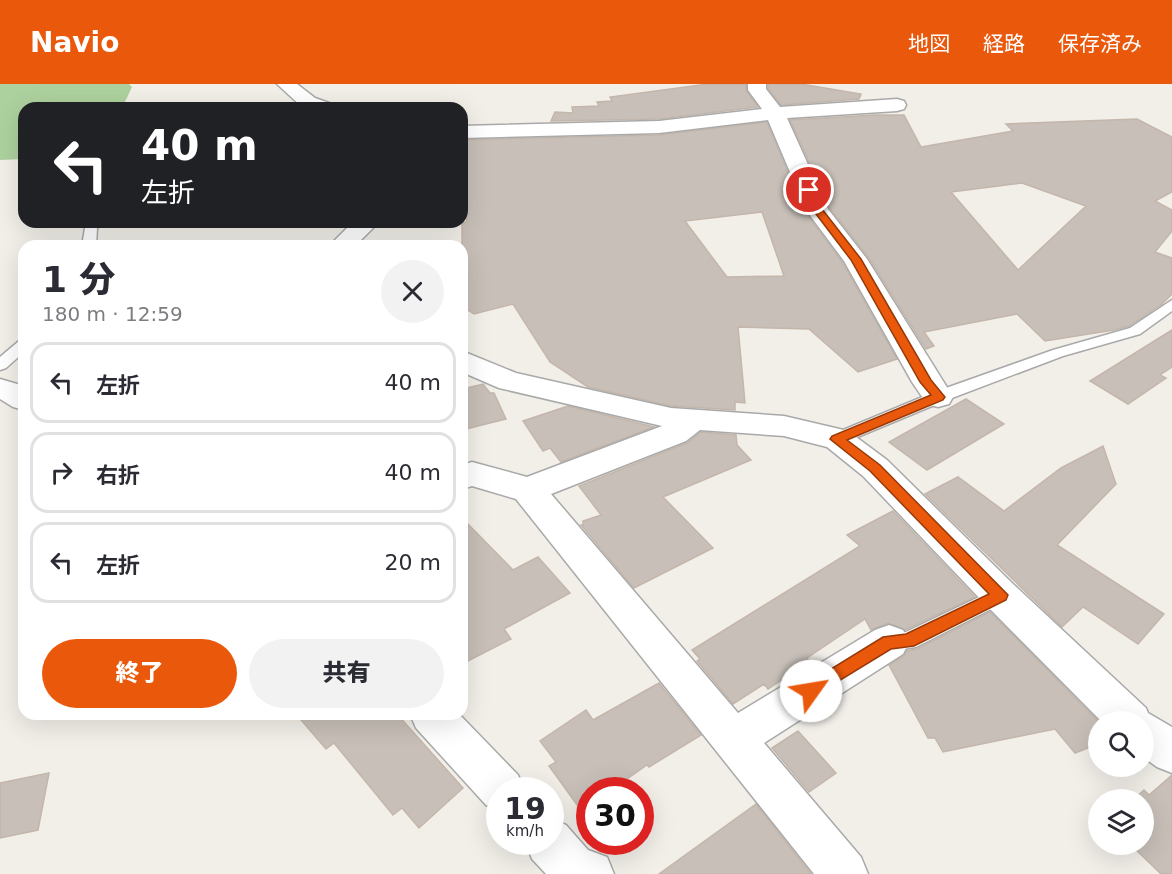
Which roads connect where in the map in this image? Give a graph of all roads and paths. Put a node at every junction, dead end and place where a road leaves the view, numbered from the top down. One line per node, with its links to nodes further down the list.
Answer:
1 (286, 84): 3 (street)
2 (757, 84): 5 (street)
3 (308, 102)
4 (897, 105): 5 (street)
5 (775, 112): 6 (street); 15 (street)
6 (468, 132)
7 (360, 228): 8 (street)
8 (348, 240)
9 (1172, 304): 15 (lane)
10 (18, 349): 12 (lane)
11 (468, 364): 16 (street)
12 (0, 365)
13 (0, 389): 14 (street)
14 (18, 396)
15 (939, 397): 17 (lane)
16 (693, 420): 17 (street); 19 (street)
17 (837, 439): 20 (street)
18 (468, 475): 19 (street)
19 (528, 490): 24 (street)
20 (1000, 595): 21 (lane); 22 (street)
21 (889, 642): 24 (street)
22 (1120, 711)
23 (437, 720): 27 (street)
24 (733, 739): 30 (street)
25 (1154, 739): 26 (street)
26 (1172, 753)
27 (490, 777)
28 (561, 855): 29 (street)
29 (590, 874)
30 (844, 874)

